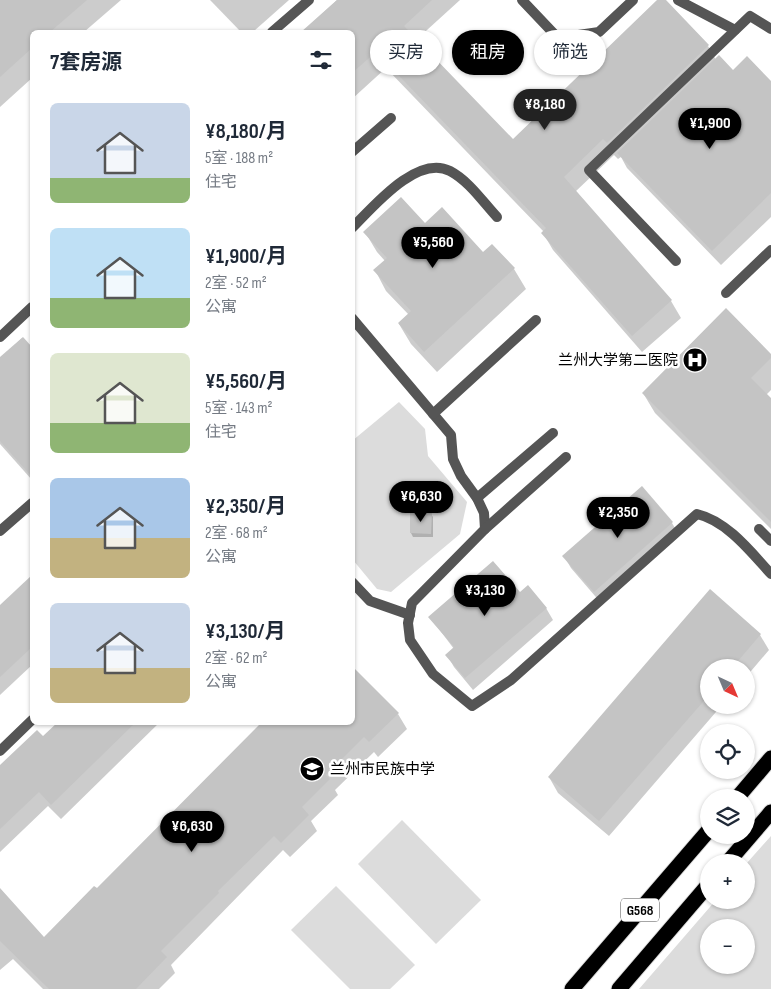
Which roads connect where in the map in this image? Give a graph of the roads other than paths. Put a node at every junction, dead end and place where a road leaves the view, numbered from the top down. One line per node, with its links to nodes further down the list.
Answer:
1 (309, 0): 6 (lane)
2 (522, 0): 3 (lane)
3 (633, 0)
4 (678, 0): 7 (lane)
5 (771, 29): 7 (lane)
6 (274, 30)
7 (736, 30): 13 (lane)
8 (391, 118): 9 (lane)
9 (355, 149)
10 (497, 218): 11 (lane)
11 (355, 225)
12 (771, 250): 14 (lane)
13 (676, 261)
14 (726, 293)
15 (30, 310): 18 (lane)
16 (536, 320): 19 (lane)
17 (355, 322): 19 (lane)
18 (0, 337)
19 (433, 414): 22 (lane)
20 (553, 433): 22 (lane)
21 (566, 457): 24 (lane)
22 (478, 498): 24 (lane)
23 (30, 505): 26 (lane)
24 (485, 529): 30 (lane)
25 (759, 529): 27 (lane)
26 (0, 531)
27 (771, 541)
28 (771, 574): 30 (lane)
29 (355, 585): 30 (lane)
30 (410, 614)
31 (30, 722): 32 (lane)
32 (0, 750)
33 (771, 758): 34 (highway)
34 (745, 789)
35 (771, 812): 37 (highway)
36 (700, 840): 39 (highway, G568)
37 (735, 854)
38 (700, 894): 40 (highway, G568)
39 (572, 989)
40 (619, 989)

